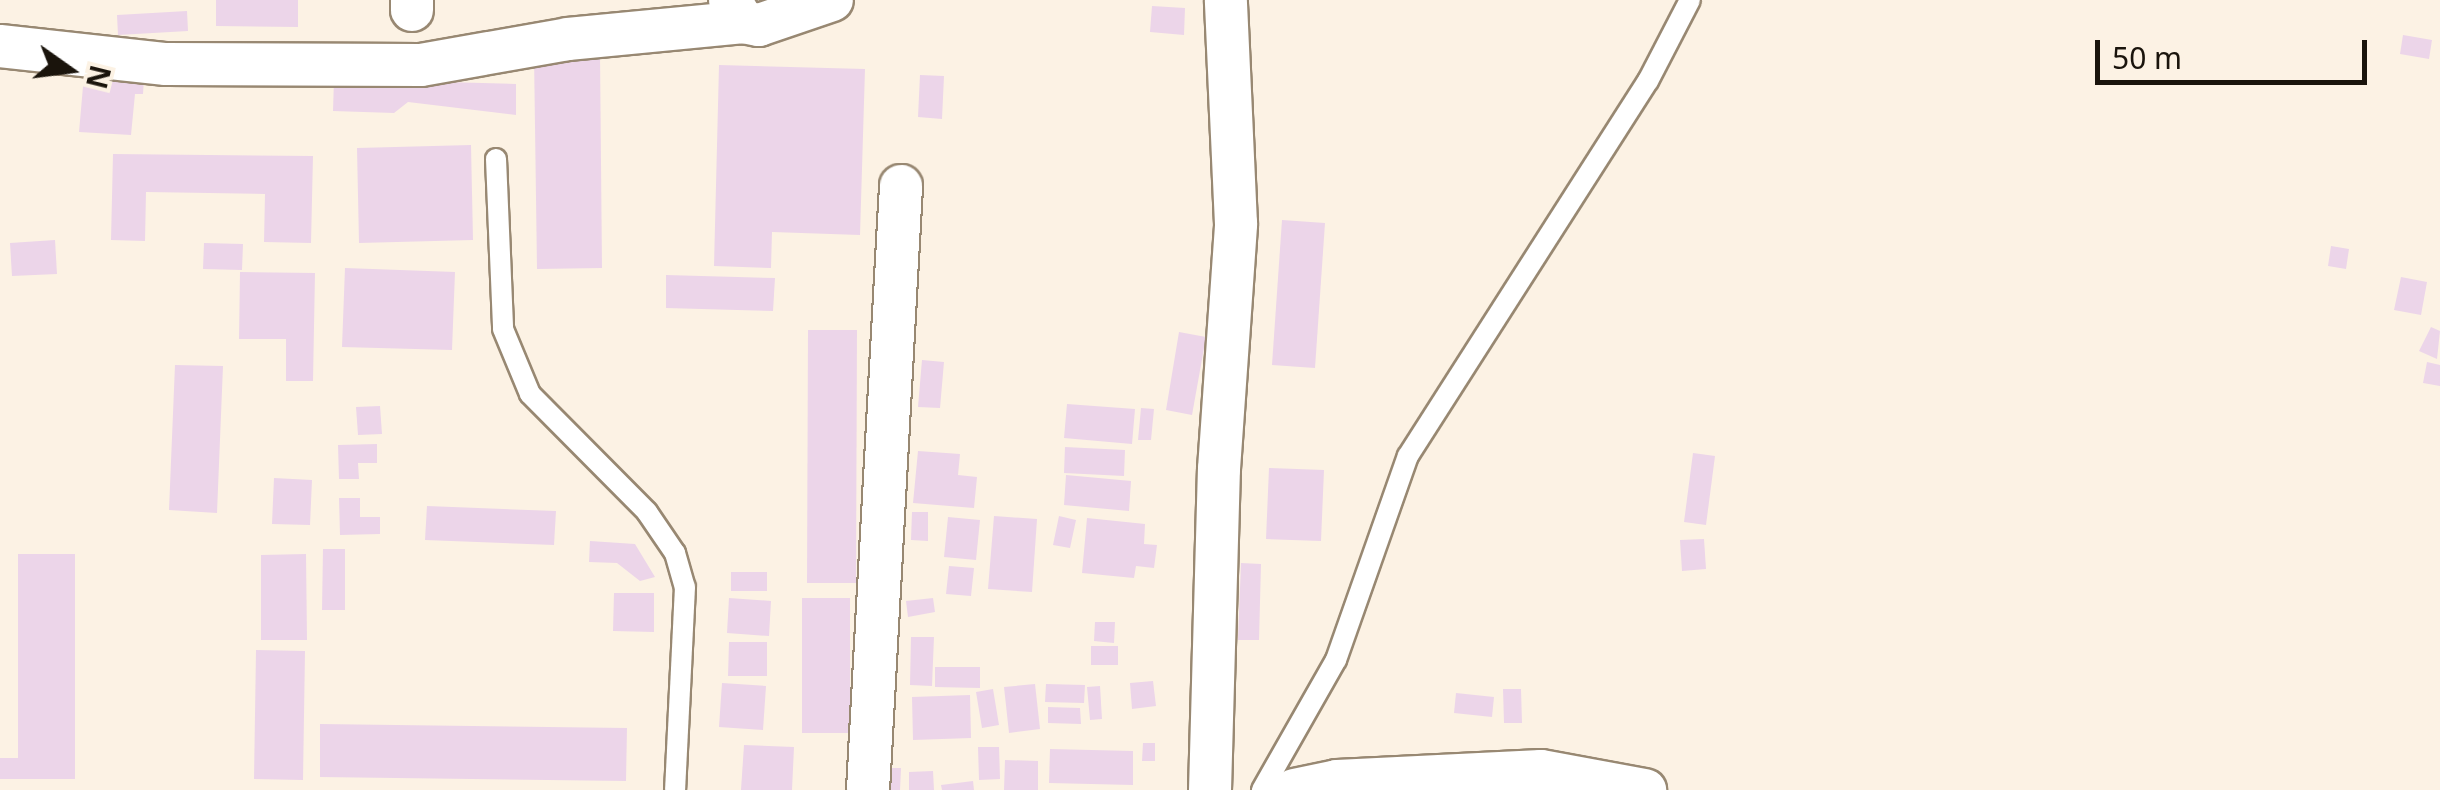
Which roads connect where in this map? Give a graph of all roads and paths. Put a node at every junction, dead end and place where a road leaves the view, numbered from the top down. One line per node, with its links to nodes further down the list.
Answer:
1 (832, 0): 4 (street)
2 (1226, 0): 11 (street)
3 (1690, 0): 12 (lane)
4 (737, 11): 5 (street)
5 (0, 46)
6 (496, 159): 9 (lane)
7 (901, 186): 10 (street)
8 (1540, 781): 13 (street); 14 (street)
9 (675, 790)
10 (868, 790)
11 (1210, 790)
12 (1262, 790)
13 (1294, 790)
14 (1644, 790)

